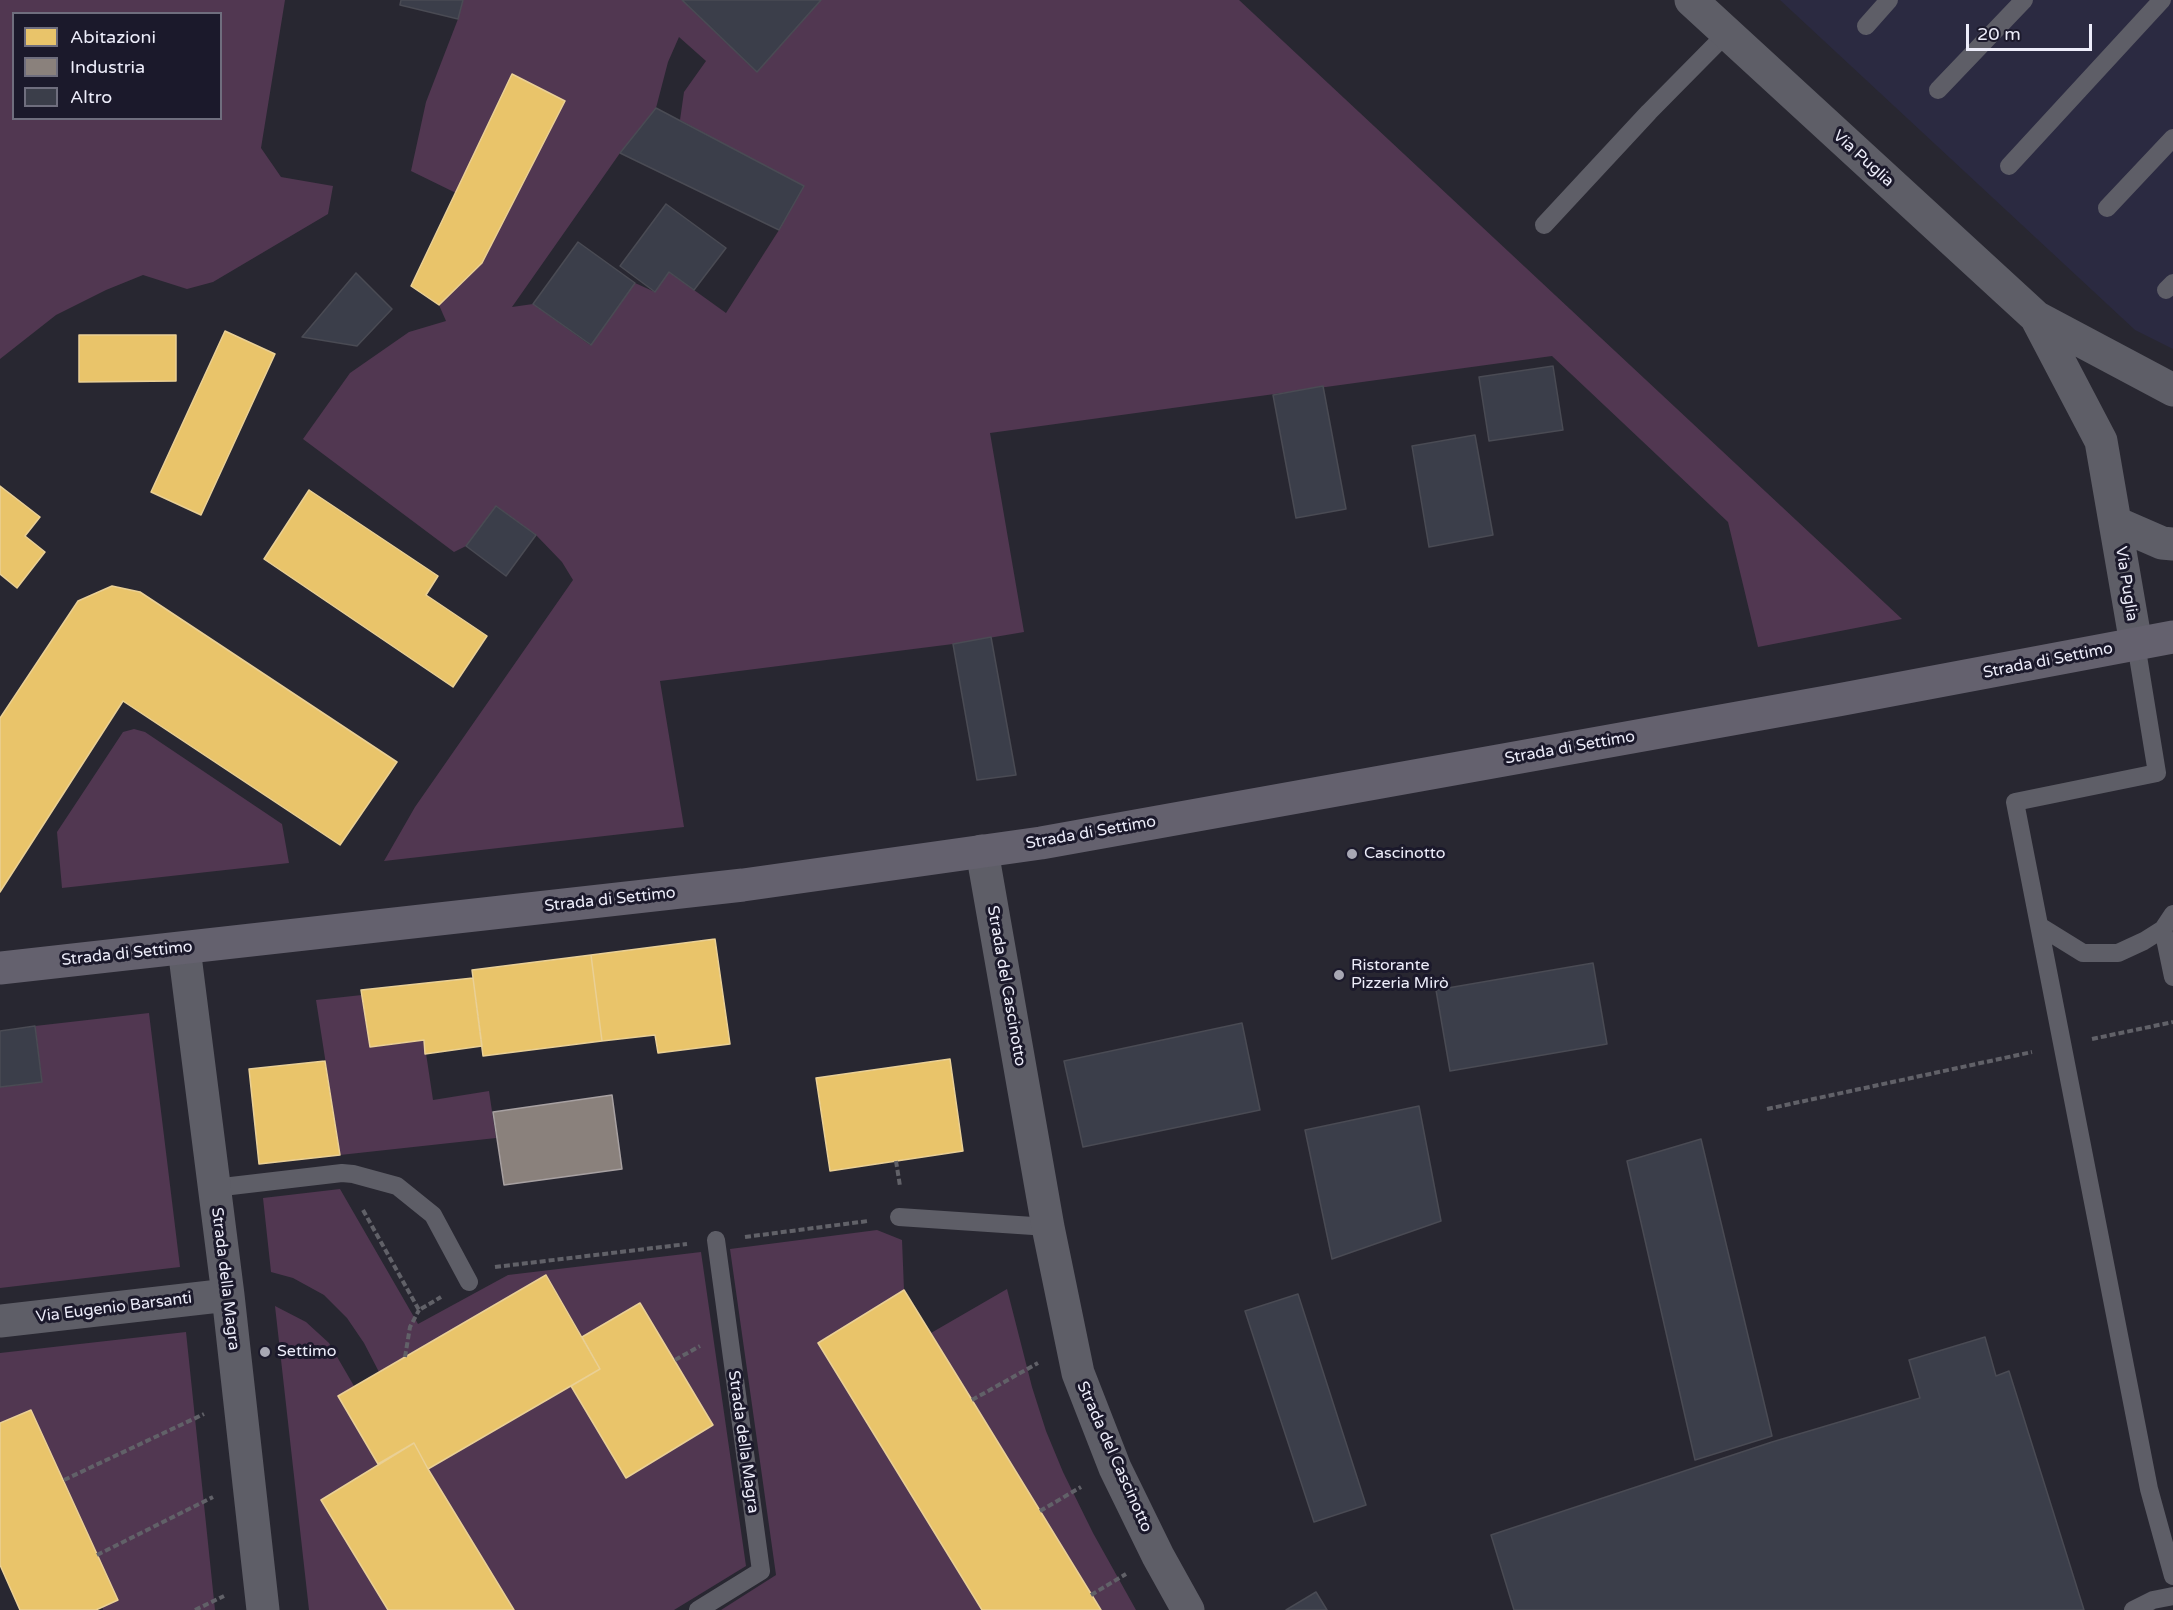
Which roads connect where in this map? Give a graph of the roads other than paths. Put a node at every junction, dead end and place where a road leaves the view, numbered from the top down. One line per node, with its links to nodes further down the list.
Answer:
1 (1691, 0): 6 (street, Via Puglia)
2 (1889, 0): 5 (lane)
3 (2024, 0): 7 (lane)
4 (2162, 0): 9 (lane)
5 (1866, 26)
6 (1726, 33): 11 (lane); 12 (street, Via Puglia)
7 (1938, 90)
8 (2173, 138): 10 (lane)
9 (2009, 166)
10 (2107, 208)
11 (1544, 225)
12 (2036, 317): 13 (street, Via Puglia); 14 (street, Via Puglia)
13 (2173, 390)
14 (2116, 523): 15 (street, Via Puglia); 17 (street, Via Puglia)
15 (2173, 544)
16 (2173, 637): 17 (main road, Strada di Settimo)
17 (2136, 644): 18 (lane); 19 (main road, Strada di Settimo)
18 (2165, 772): 21 (lane)
19 (982, 851): 22 (main road, Strada di Settimo); 27 (street, Strada del Cascinotto)
20 (2168, 921): 21 (lane); 24 (lane)
21 (2041, 927): 32 (lane)
22 (184, 948): 23 (main road, Strada di Settimo); 25 (street, Strada della Magra)
23 (0, 968)
24 (2173, 977)
25 (214, 1188): 29 (lane); 30 (street, Strada della Magra)
26 (899, 1217): 27 (lane)
27 (1048, 1227): 36 (street, Strada del Cascinotto)
28 (716, 1240): 35 (lane, Strada della Magra)
29 (469, 1282)
30 (228, 1295): 31 (street, Via Eugenio Barsanti); 34 (street, Strada della Magra)
31 (0, 1322)
32 (2173, 1576)
33 (2173, 1596): 37 (lane)
34 (263, 1610)
35 (698, 1610)
36 (1188, 1610)
37 (2133, 1610)

